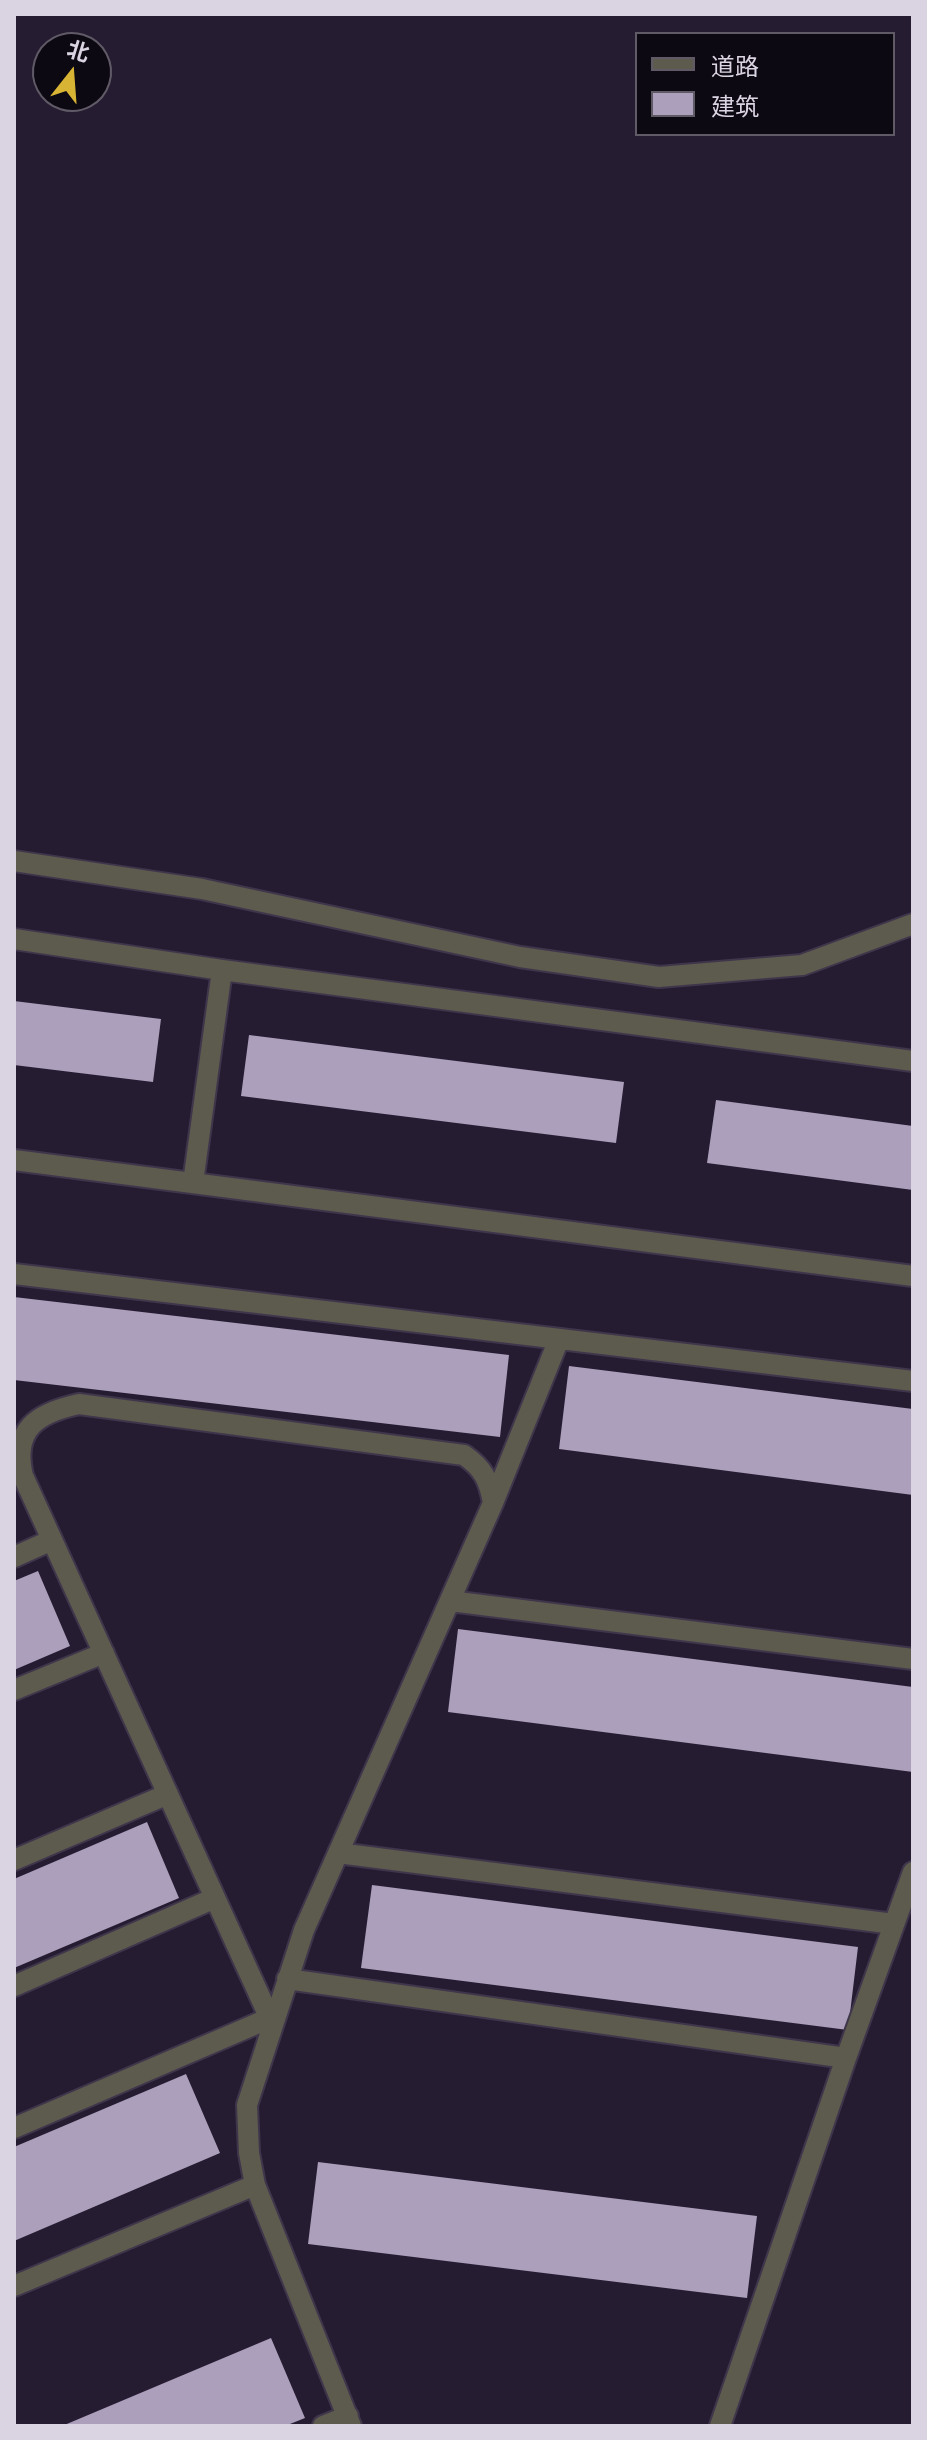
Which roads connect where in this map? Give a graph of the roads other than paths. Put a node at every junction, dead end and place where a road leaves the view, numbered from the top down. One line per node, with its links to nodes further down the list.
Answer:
1 (14, 861): 2 (street)
2 (913, 924)
3 (14, 939): 4 (street)
4 (222, 970): 5 (street); 7 (street)
5 (913, 1061)
6 (14, 1160): 7 (street)
7 (193, 1183): 9 (street)
8 (14, 1274): 10 (street)
9 (913, 1276)
10 (559, 1339): 11 (street); 13 (street)
11 (913, 1381)
12 (17, 1464): 13 (street); 14 (street)
13 (493, 1503): 16 (street)
14 (52, 1540): 15 (street); 17 (street)
15 (14, 1557)
16 (450, 1601): 18 (street); 21 (street)
17 (104, 1653): 19 (street); 20 (street)
18 (913, 1659)
19 (14, 1690)
20 (168, 1794): 22 (street); 24 (street)
21 (338, 1853): 25 (street); 26 (street)
22 (14, 1860)
23 (913, 1872): 25 (street)
24 (215, 1898): 27 (street); 28 (street)
25 (894, 1924): 29 (street)
26 (287, 1979): 28 (street); 29 (street)
27 (14, 1986)
28 (271, 2020): 30 (street); 31 (street)
29 (846, 2058): 35 (street)
30 (14, 2128)
31 (255, 2185): 32 (street); 33 (street)
32 (14, 2286)
33 (355, 2423): 34 (street)
34 (323, 2426)
35 (720, 2426)

